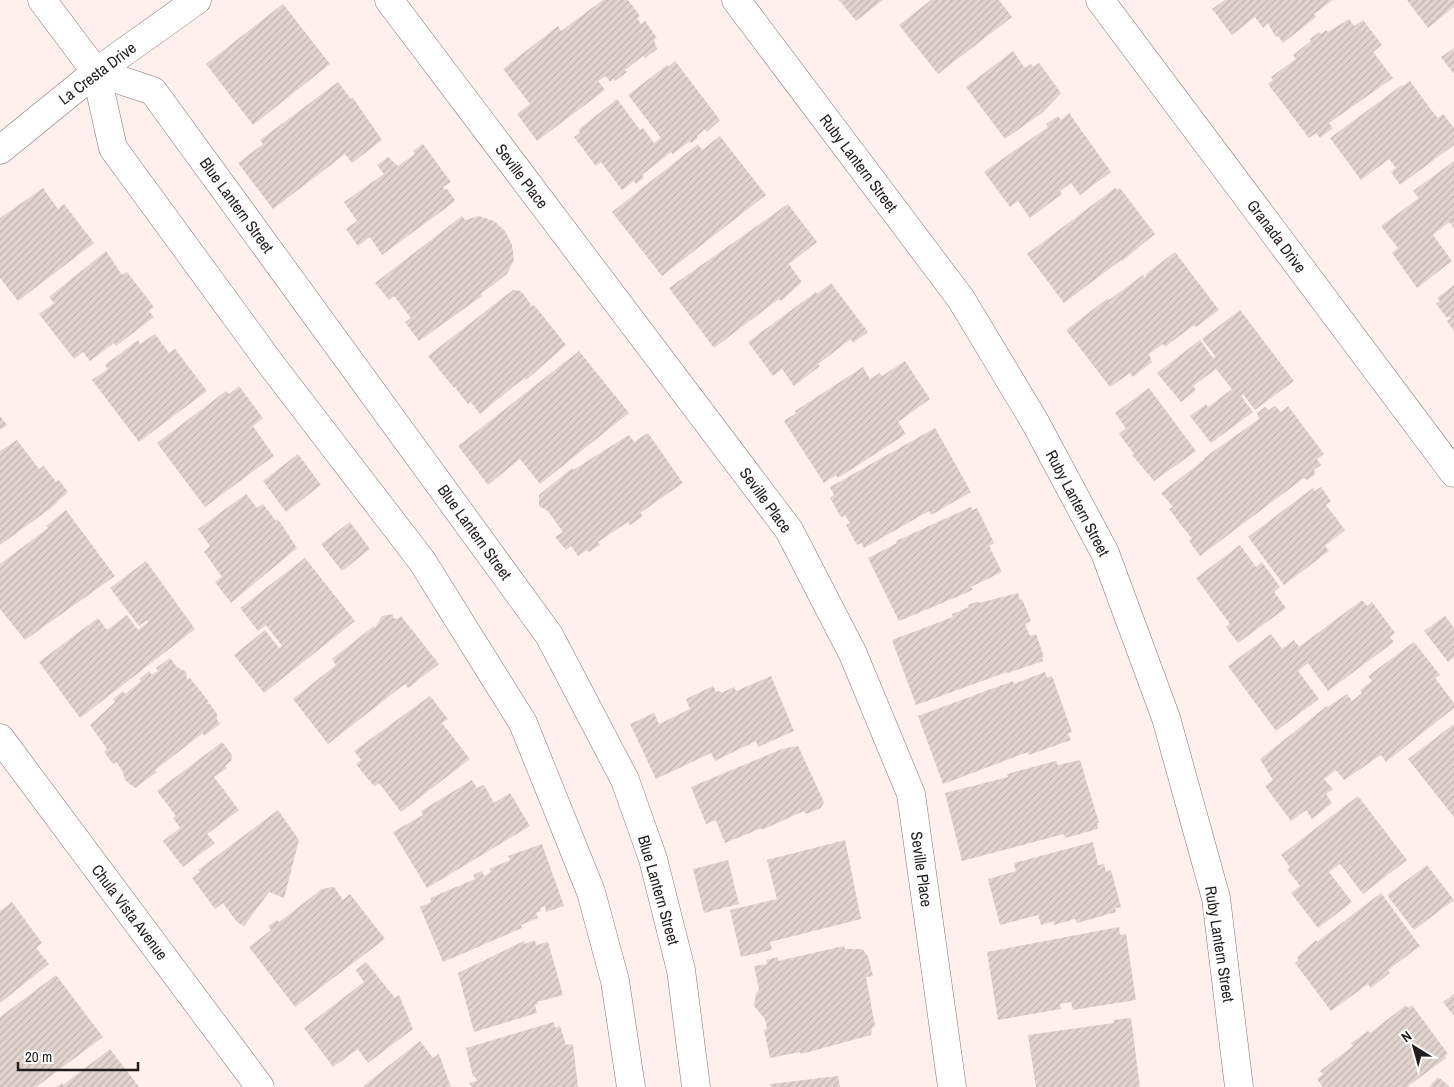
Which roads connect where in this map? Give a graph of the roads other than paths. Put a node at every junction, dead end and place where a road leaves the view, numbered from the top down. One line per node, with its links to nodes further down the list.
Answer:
1 (42, 0): 6 (street)
2 (197, 0): 6 (street, La Cresta Drive)
3 (389, 0): 13 (street, Seville Place)
4 (736, 0): 14 (street, Ruby Lantern Street)
5 (1100, 0): 8 (street, Granada Drive)
6 (96, 72): 7 (street, La Cresta Drive); 11 (street); 12 (street, Blue Lantern Street)
7 (0, 150)
8 (1454, 473)
9 (0, 738): 10 (street, Chula Vista Avenue)
10 (260, 1087)
11 (631, 1087)
12 (696, 1087)
13 (952, 1087)
14 (1239, 1087)

